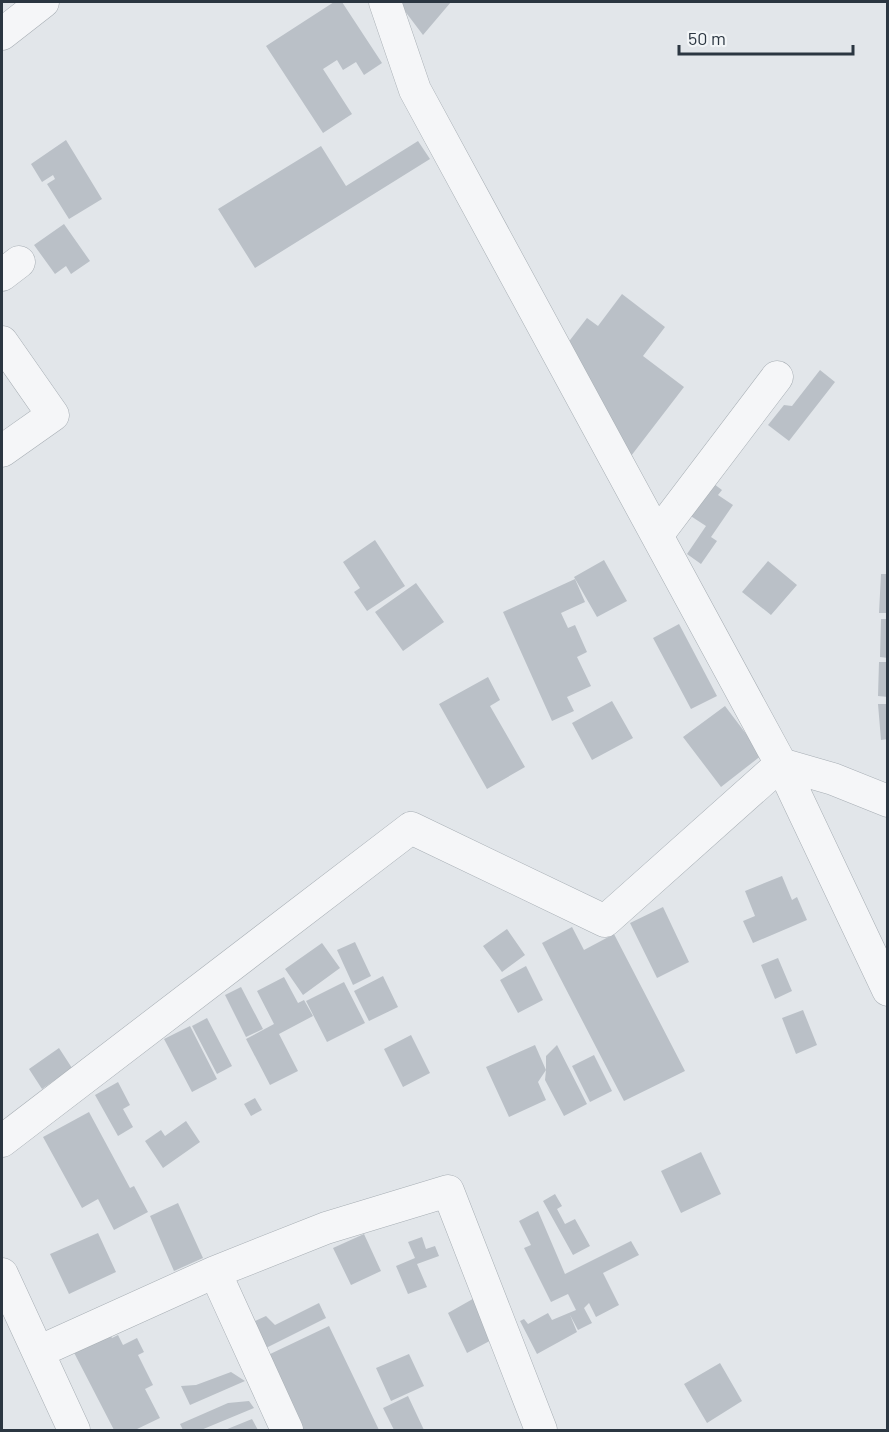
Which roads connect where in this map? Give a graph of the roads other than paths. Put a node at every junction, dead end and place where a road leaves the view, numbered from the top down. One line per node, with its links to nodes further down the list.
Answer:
1 (44, 2): 3 (street)
2 (385, 2): 7 (street)
3 (2, 34)
4 (2, 342): 6 (street)
5 (777, 377): 7 (street)
6 (2, 451)
7 (658, 534): 8 (street)
8 (781, 764): 9 (street); 10 (street); 11 (street)
9 (888, 801)
10 (888, 990)
11 (2, 1141)
12 (215, 1272): 14 (street); 16 (street); 17 (street)
13 (2, 1274): 14 (street)
14 (38, 1352): 15 (street)
15 (74, 1431)
16 (287, 1431)
17 (541, 1431)

